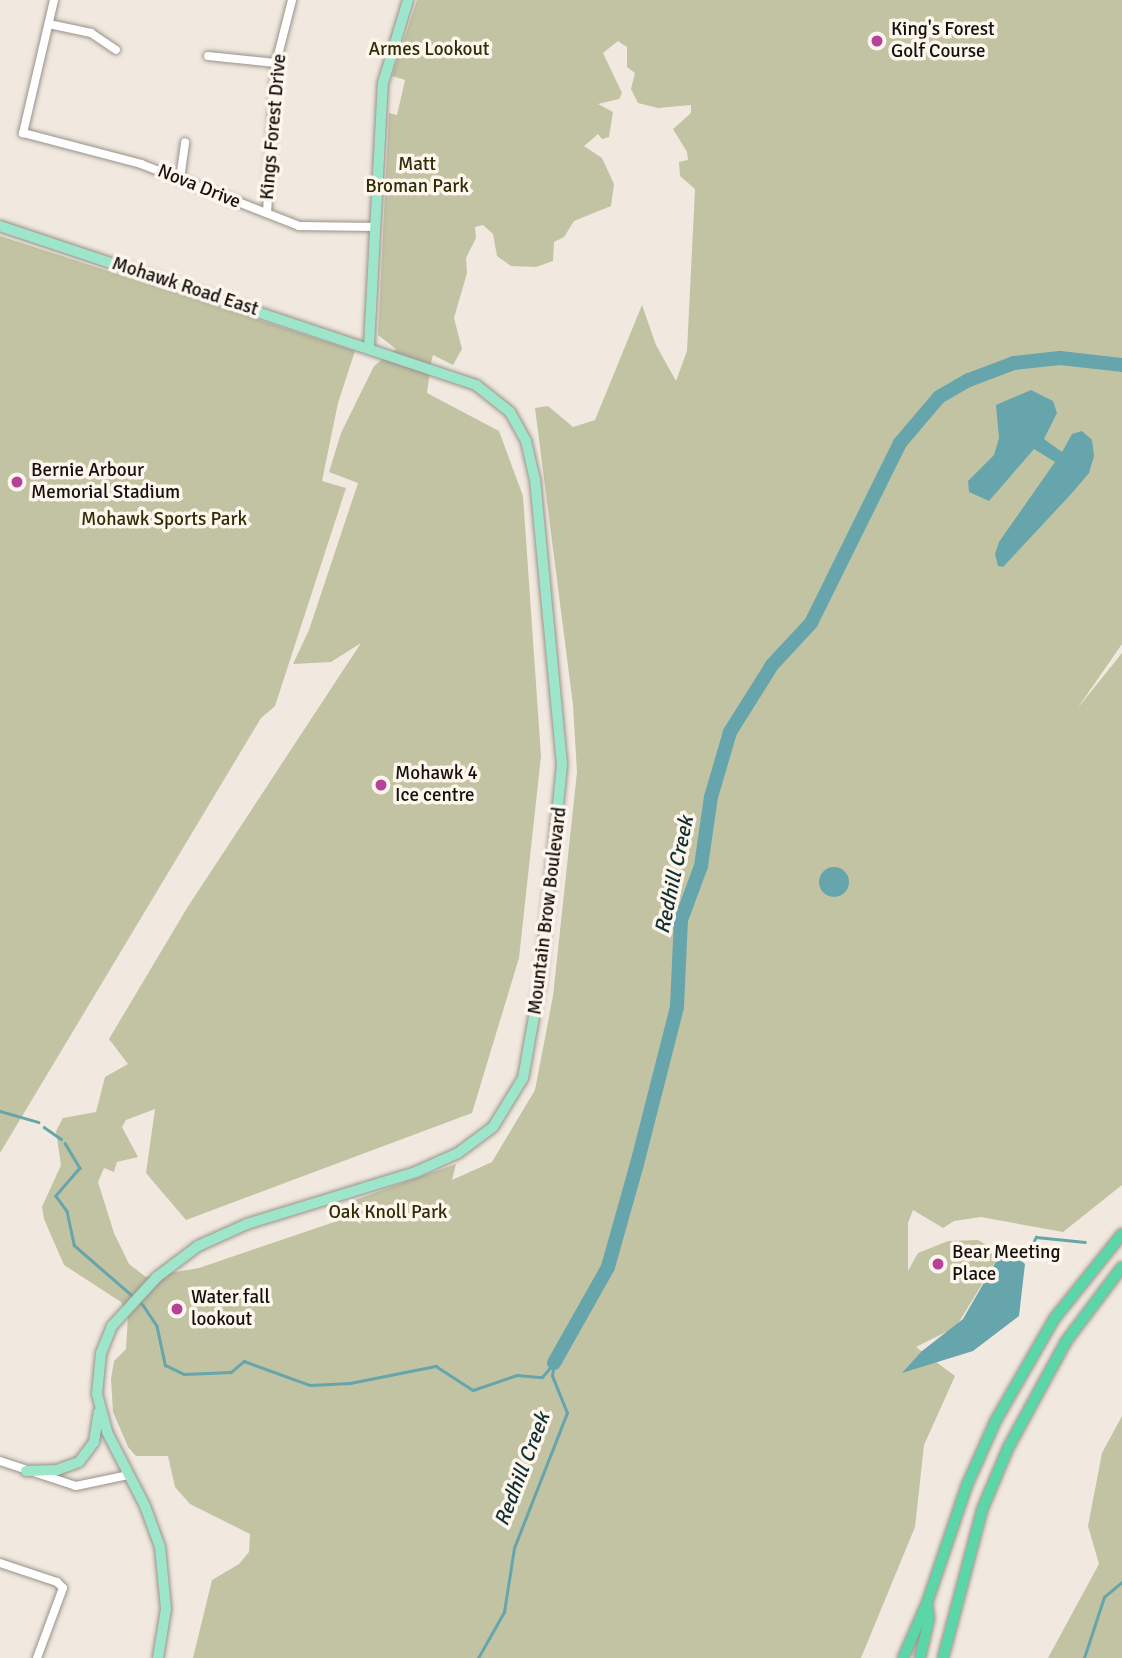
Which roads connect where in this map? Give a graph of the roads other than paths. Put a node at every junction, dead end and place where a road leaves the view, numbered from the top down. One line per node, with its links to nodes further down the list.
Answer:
1 (54, 0): 4 (street)
2 (292, 0): 7 (street, Kings Forest Drive)
3 (408, 0): 12 (main road)
4 (49, 24): 5 (street); 9 (street, Nova Drive)
5 (116, 50)
6 (208, 56): 7 (street)
7 (276, 63): 10 (street, Kings Forest Drive)
8 (185, 142): 9 (street)
9 (180, 179): 10 (street, Nova Drive)
10 (267, 213): 12 (street, Nova Drive)
11 (0, 226): 13 (main road, Mohawk Road East)
12 (376, 227): 13 (main road)
13 (369, 347): 16 (main road, Mountain Brow Boulevard)
14 (1122, 1234): 21 (highway)
15 (1122, 1267): 26 (highway)
16 (100, 1408): 18 (main road); 19 (main road, Mountain Brow Boulevard)
17 (0, 1462): 18 (street)
18 (26, 1471): 19 (street)
19 (128, 1475): 23 (main road, Mountain Brow Boulevard)
20 (0, 1563): 22 (street)
21 (927, 1603): 24 (highway); 25 (highway)
22 (37, 1658)
23 (158, 1658)
24 (903, 1658)
25 (920, 1658)
26 (943, 1658)

